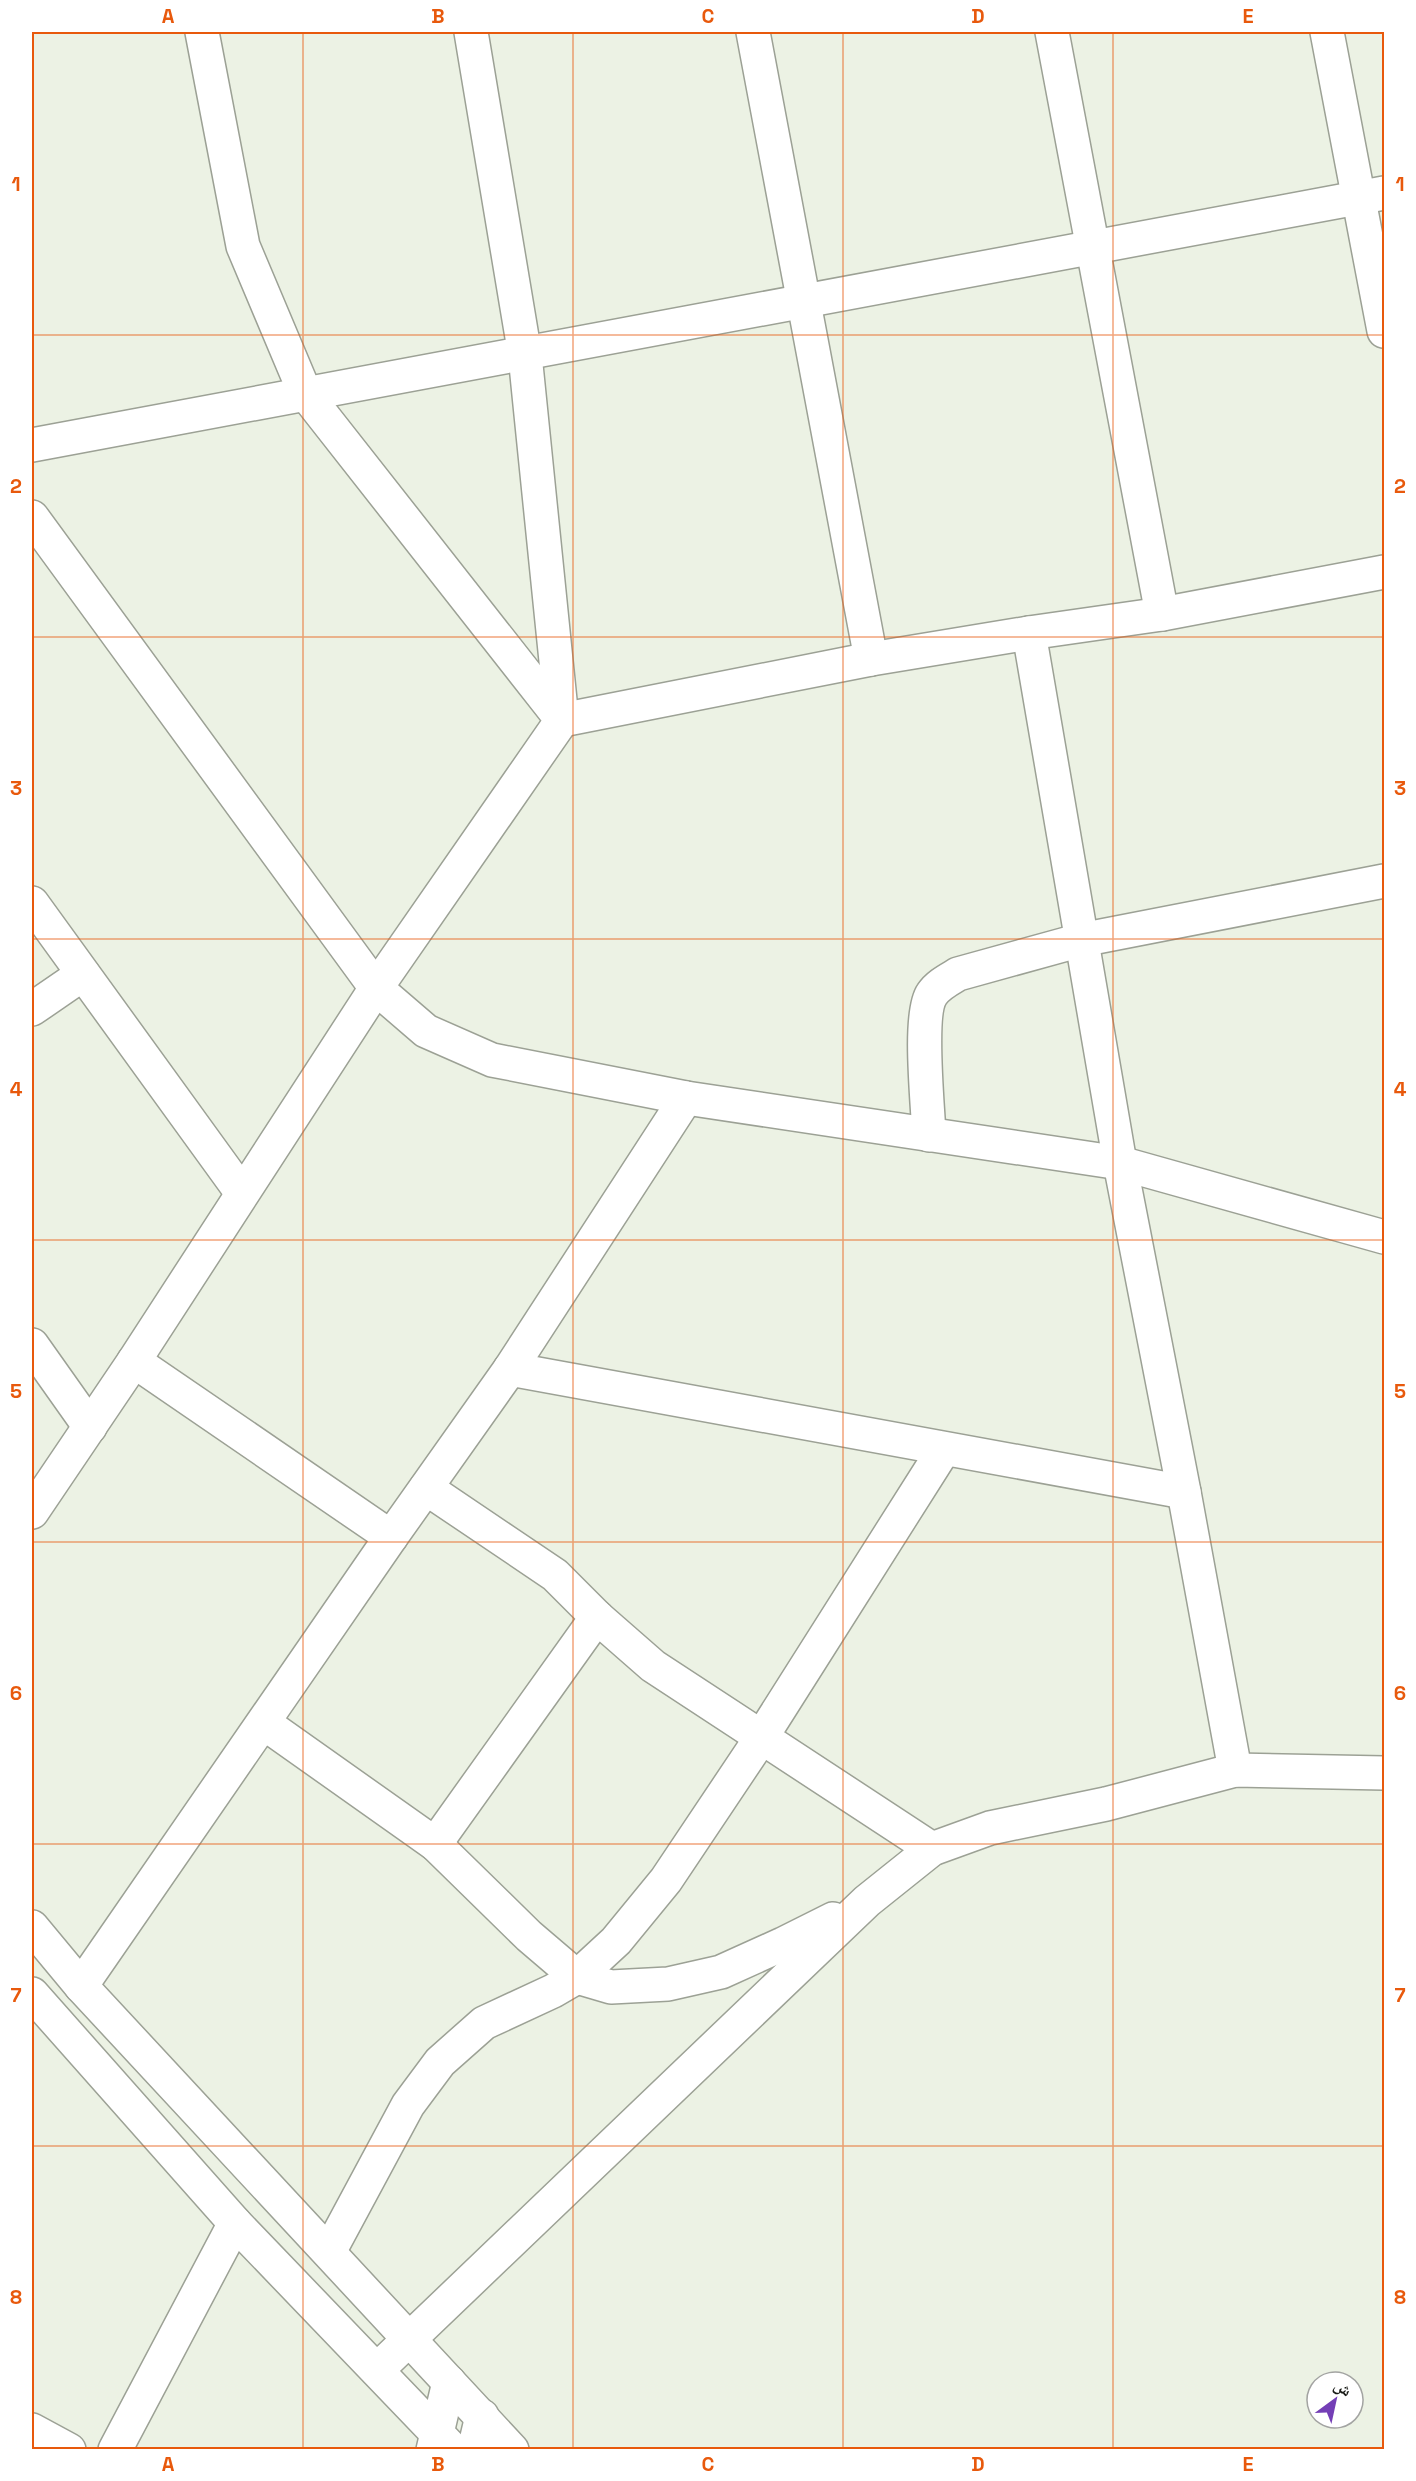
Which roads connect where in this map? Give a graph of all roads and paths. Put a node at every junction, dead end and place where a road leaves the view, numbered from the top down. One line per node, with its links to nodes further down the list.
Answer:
1 (202, 32): 11 (street)
2 (471, 32): 10 (street)
3 (753, 32): 8 (street)
4 (1052, 32): 7 (street)
5 (1327, 32): 6 (street)
6 (1372, 196): 7 (street); 9 (street)
7 (1092, 248): 8 (street); 15 (street)
8 (804, 301): 10 (street); 17 (street)
9 (1384, 331)
10 (525, 355): 11 (street); 18 (street)
11 (305, 393): 12 (street); 18 (street)
12 (32, 445)
13 (32, 517): 23 (street)
14 (1384, 572): 15 (street)
15 (1162, 614): 16 (street)
16 (1029, 633): 17 (street); 21 (street)
17 (871, 659): 18 (street)
18 (561, 720): 23 (street)
19 (1384, 881): 21 (street)
20 (32, 903): 22 (street)
21 (1081, 940): 26 (street); 27 (street)
22 (83, 974): 24 (street); 28 (street)
23 (376, 988): 25 (street); 28 (street)
24 (32, 1009)
25 (686, 1098): 26 (street); 32 (street)
26 (929, 1135): 27 (street)
27 (1120, 1163): 29 (street); 36 (street)
28 (242, 1193): 31 (street)
29 (1384, 1237)
30 (32, 1345): 33 (street)
31 (134, 1361): 33 (street); 38 (street)
32 (510, 1369): 34 (street); 35 (street)
33 (90, 1427): 37 (street)
34 (944, 1449): 36 (street); 41 (street)
35 (426, 1488): 38 (street); 39 (street)
36 (1184, 1492): 42 (street)
37 (32, 1512)
38 (391, 1537): 40 (street)
39 (597, 1617): 41 (street); 44 (street)
40 (264, 1724): 44 (street); 49 (street)
41 (760, 1738): 45 (street); 48 (street)
42 (1235, 1770): 43 (street); 45 (street)
43 (1384, 1773)
44 (435, 1844): 48 (street)
45 (932, 1849): 46 (street)
46 (867, 1901): 48 (street); 53 (street)
47 (32, 1927): 49 (street)
48 (577, 1977): 52 (street)
49 (81, 1986): 52 (street)
50 (32, 1994): 51 (street)
51 (235, 2223): 54 (street); 60 (street)
52 (328, 2252): 53 (street)
53 (411, 2339): 54 (street); 55 (street)
54 (377, 2370): 58 (street)
55 (449, 2382): 56 (street); 58 (street)
56 (482, 2416): 61 (street); 62 (street)
57 (32, 2430): 59 (street)
58 (440, 2443)
59 (69, 2450)
60 (115, 2450)
61 (474, 2450)
62 (512, 2450)

